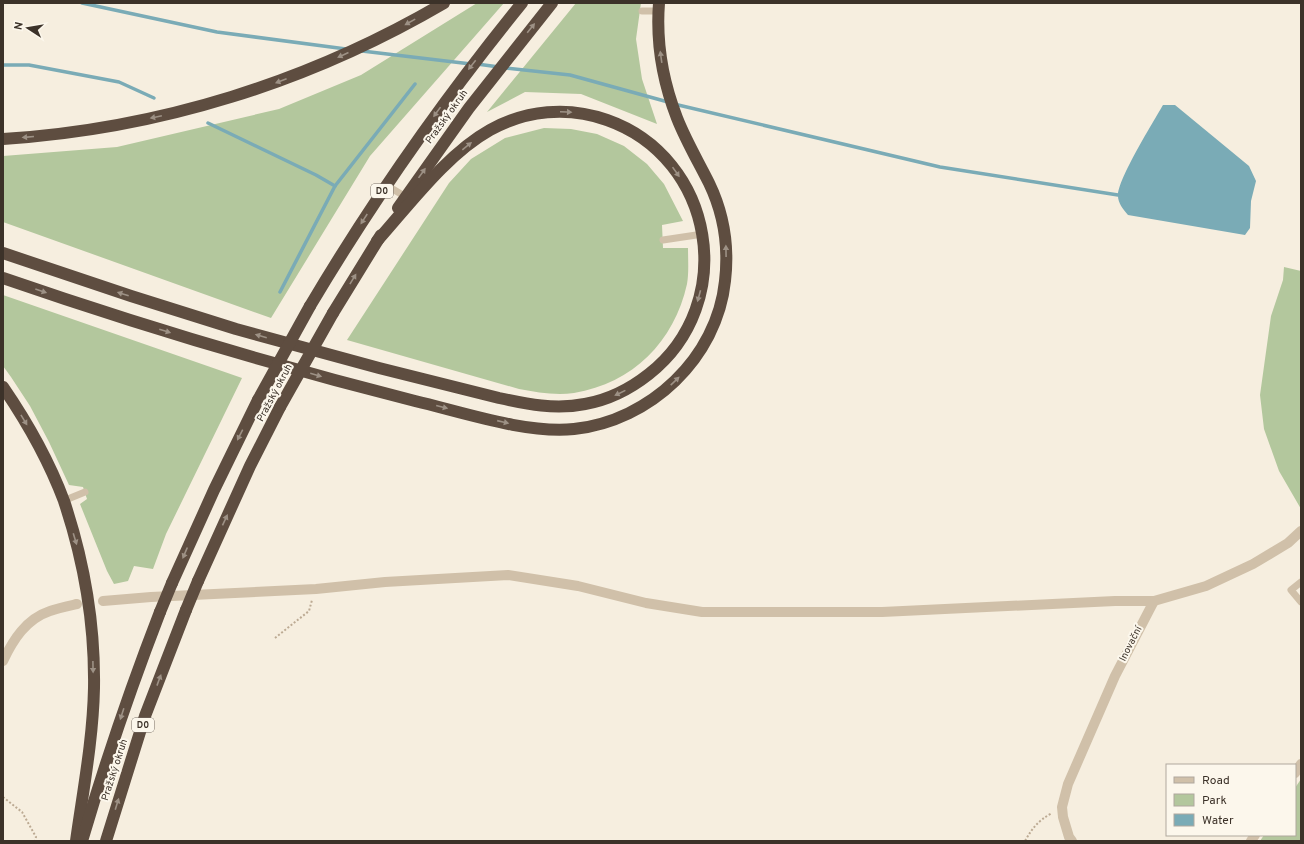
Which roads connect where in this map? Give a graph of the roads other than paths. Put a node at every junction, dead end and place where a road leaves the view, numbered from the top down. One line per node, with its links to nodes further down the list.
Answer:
1 (444, 3): 6 (highway, one-way to 6)
2 (522, 3): 7 (highway, Pražský okruh / D0, one-way to 7)
3 (552, 3): 8 (highway, Pražský okruh / D0, one-way to 3)
4 (659, 7): 5 (lane); 13 (highway, one-way to 4)
5 (642, 11)
6 (3, 139)
7 (386, 185): 8 (lane); 25 (highway, Pražský okruh / D0, one-way to 25, bridge)
8 (406, 197): 11 (highway, Pražský okruh / D0)
9 (703, 234): 10 (lane); 11 (highway, one-way to 9); 12 (highway, one-way to 12)
10 (663, 240)
11 (377, 241): 26 (highway, Pražský okruh / D0, one-way to 11, bridge)
12 (3, 254)
13 (3, 278)
14 (3, 387): 16 (highway, one-way to 16)
15 (85, 492): 16 (lane)
16 (64, 501): 24 (highway, one-way to 24)
17 (1301, 531): 20 (street)
18 (1301, 582): 21 (lane)
19 (103, 601): 20 (street)
20 (1154, 601): 27 (street, Inovační)
21 (1301, 602)
22 (77, 604): 23 (street)
23 (3, 661)
24 (76, 841)
25 (82, 841)
26 (106, 841)
27 (1072, 841)

